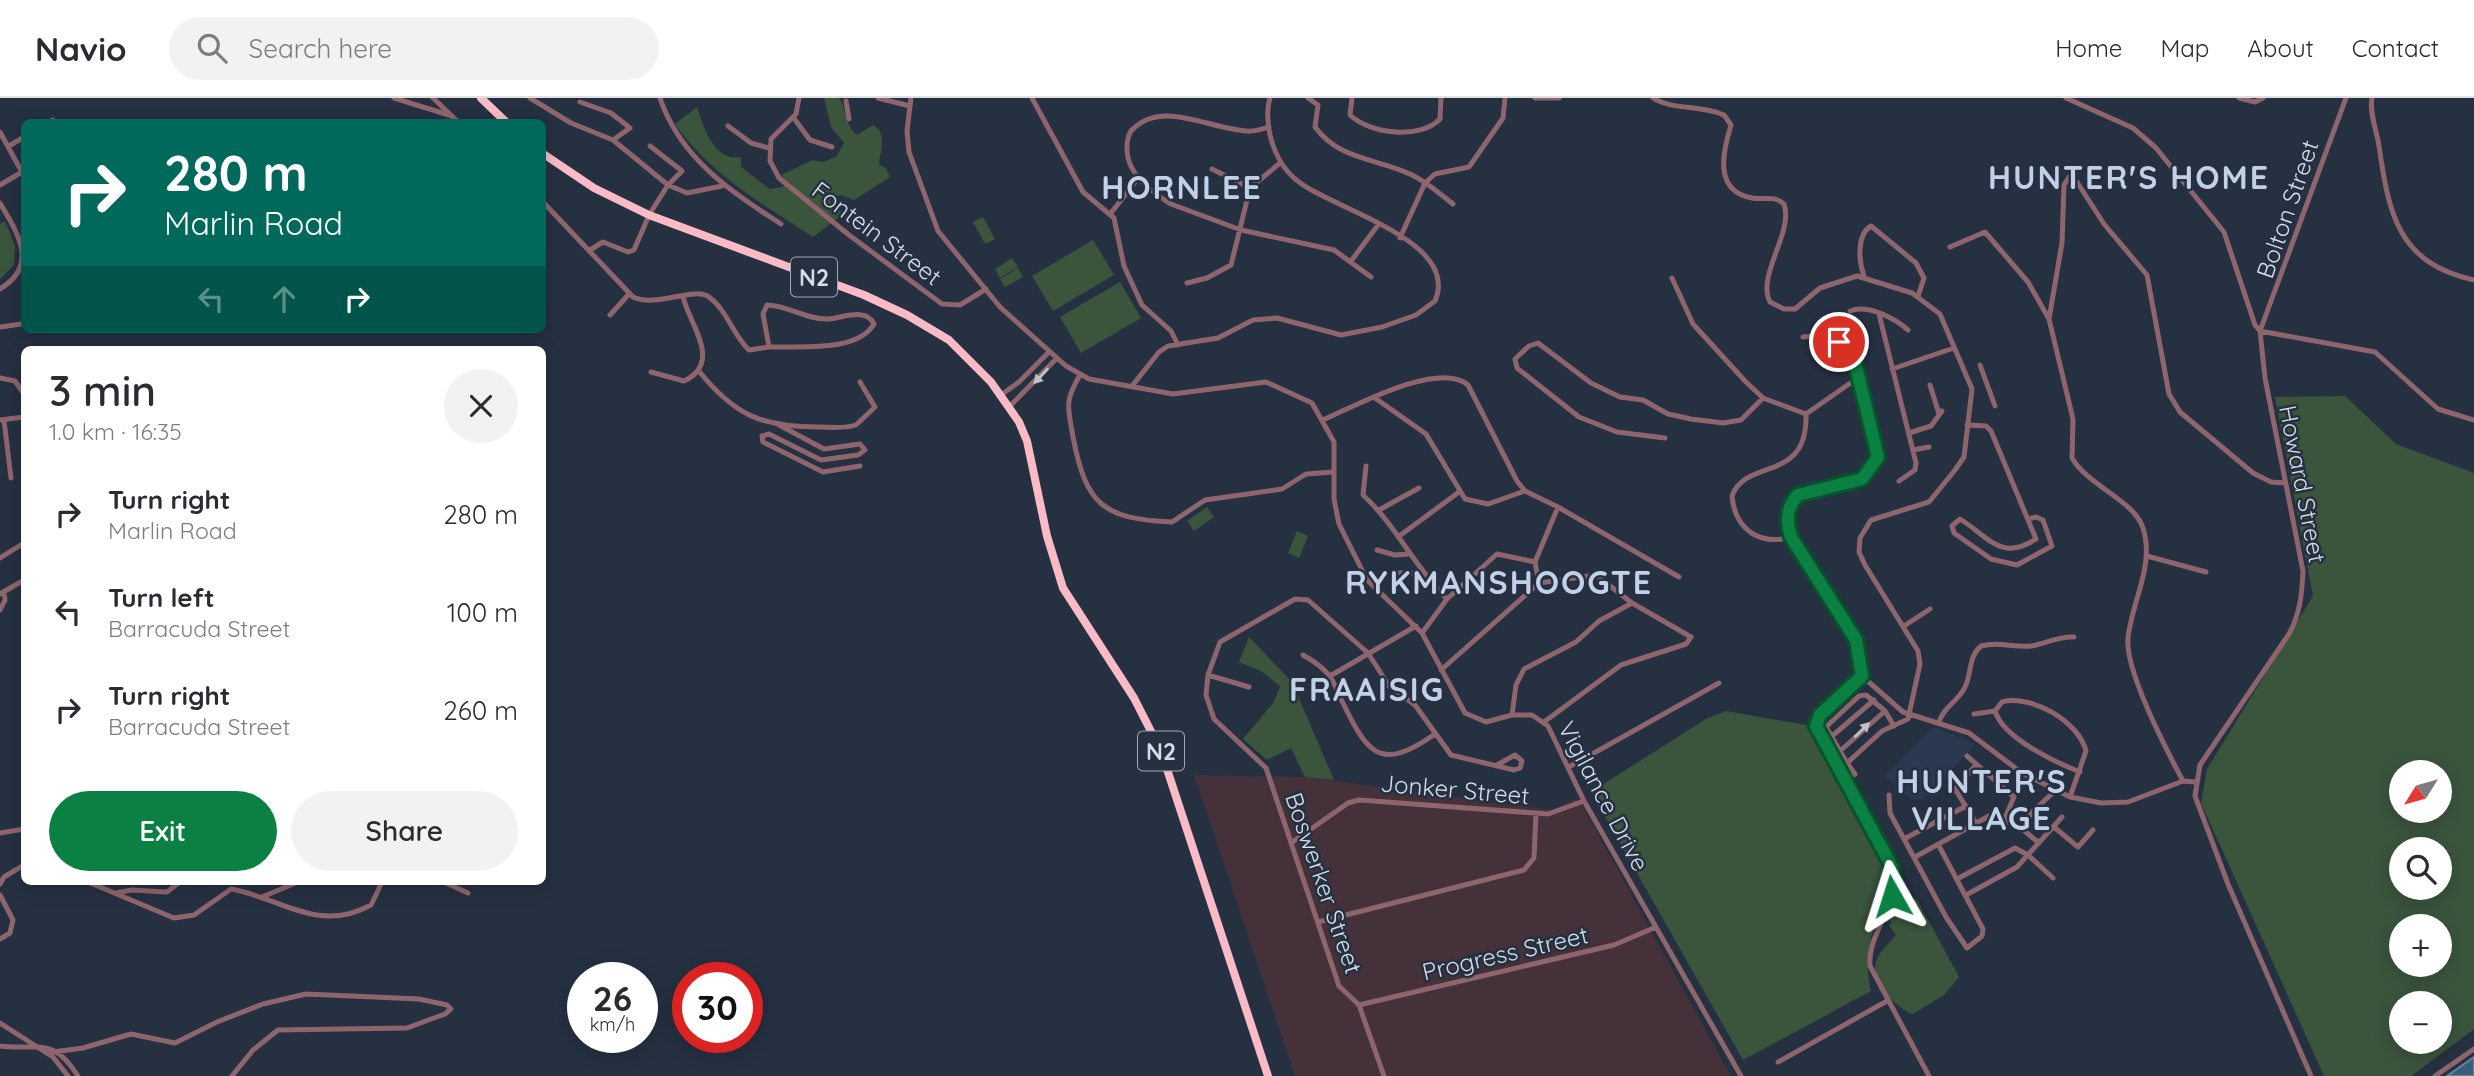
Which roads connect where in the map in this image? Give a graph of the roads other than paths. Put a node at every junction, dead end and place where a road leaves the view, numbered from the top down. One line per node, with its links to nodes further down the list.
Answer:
1 (394, 98): 30 (street)
2 (433, 98): 30 (street)
3 (481, 98): 33 (highway)
4 (530, 98): 39 (street)
5 (660, 98): 53 (street)
6 (799, 98): 31 (street)
7 (878, 98): 27 (street)
8 (911, 98): 27 (street, Vigilance Drive)
9 (1032, 98): 58 (street)
10 (1270, 98): 36 (street)
11 (1308, 98): 26 (street)
12 (1321, 98): 26 (street)
13 (1352, 98): 14 (street)
14 (1441, 98)
15 (1505, 98): 50 (street)
16 (1535, 98): 17 (street)
17 (1559, 98)
18 (1653, 98): 69 (street)
19 (2066, 98): 86 (street, Howard Street)
20 (2239, 98): 21 (street)
21 (2263, 98)
22 (2346, 98): 86 (street, Bolton Street)
23 (2372, 98): 72 (street)
24 (846, 99): 34 (street)
25 (580, 102): 39 (street)
26 (1318, 104): 50 (street)
27 (910, 106): 75 (street, Vigilance Drive)
28 (1162, 108): 49 (street)
29 (1182, 108): 36 (street)
30 (452, 116): 32 (street)
31 (793, 117): 42 (street); 43 (street)
32 (455, 119)
33 (503, 119)
34 (849, 119)
35 (728, 126): 43 (street)
36 (1269, 127): 45 (street)
37 (0, 132): 40 (street)
38 (21, 139): 40 (street)
39 (613, 140): 52 (street)
40 (9, 146): 47 (street)
41 (650, 146): 52 (street)
42 (832, 147)
43 (769, 148): 75 (street, Fontein Street)
44 (546, 156): 59 (highway, N2)
45 (1280, 163): 54 (street); 61 (street)
46 (1212, 169): 54 (street)
47 (21, 170)
48 (21, 175): 51 (street)
49 (1139, 177): 58 (street); 62 (street)
50 (1425, 183): 56 (street); 63 (street)
51 (0, 185)
52 (668, 185): 53 (street); 59 (street)
53 (722, 186): 60 (street)
54 (1250, 188): 62 (street)
55 (0, 202): 64 (street)
56 (1453, 204)
57 (546, 205): 66 (street)
58 (1111, 213): 88 (street)
59 (649, 215): 66 (street); 106 (highway, N2)
60 (781, 224)
61 (1378, 225): 63 (street); 68 (street)
62 (1241, 230): 68 (street); 73 (street)
63 (1400, 238): 88 (street)
64 (21, 241)
65 (1950, 247): 82 (street)
66 (590, 250): 76 (street)
67 (21, 256): 74 (street)
68 (1351, 261): 70 (street)
69 (1864, 276): 78 (street); 78 (street)
70 (1371, 277)
71 (1672, 278): 108 (street)
72 (2474, 280)
73 (1187, 283)
74 (0, 289)
75 (986, 289): 91 (street, Vigilance Drive)
76 (629, 294): 77 (street); 80 (street)
77 (683, 296): 89 (street); 95 (street)
78 (1918, 296): 90 (street)
79 (1850, 311): 81 (street)
80 (611, 314)
81 (1879, 314): 85 (street); 94 (street)
82 (2049, 319): 127 (street); 141 (street)
83 (20, 324): 84 (street)
84 (0, 327)
85 (1908, 330)
86 (2260, 331): 115 (street); 127 (street, Howard Street)
87 (1803, 337): 98 (street)
88 (1178, 345): 102 (street)
89 (769, 347): 89 (street)
90 (1954, 348): 94 (street); 104 (street)
91 (1049, 352): 92 (street, Vigilance Drive); 106 (street)
92 (1057, 358): 97 (street, Vigilance Drive); 110 (street, one-way to 110)
93 (1980, 365): 103 (street)
94 (1892, 369): 118 (street)
95 (698, 370): 96 (street); 116 (street)
96 (651, 372)
97 (1080, 375): 102 (street, Vigilance Drive); 124 (street)
98 (1859, 377): 111 (street); 135 (street)
99 (0, 378): 105 (street)
100 (860, 382): 116 (street)
101 (1930, 385): 118 (street)
102 (1132, 386): 114 (street, Vigilance Drive)
103 (1988, 386): 104 (street); 109 (street)
104 (1972, 389): 117 (street)
105 (21, 390)
106 (1000, 395): 110 (highway, N2)
107 (1375, 398): 114 (street); 129 (street); 130 (street)
108 (1763, 398): 111 (street); 119 (street)
109 (1995, 406)
110 (1009, 407): 236 (highway, N2)
111 (1806, 414): 135 (street)
112 (21, 417): 113 (street)
113 (2, 420): 125 (street)
114 (1323, 420): 124 (street, Vigilance Drive)
115 (2474, 420)
116 (779, 425): 122 (street)
117 (1967, 425): 133 (street); 156 (street)
118 (1909, 433): 121 (street)
119 (1665, 438)
120 (1929, 447): 121 (street)
121 (1913, 450): 126 (street)
122 (860, 466)
123 (1366, 466): 132 (street)
124 (1334, 472): 155 (street, Vigilance Drive)
125 (11, 478)
126 (1899, 481)
127 (2285, 484): 187 (street, Howard Street)
128 (1419, 488): 132 (street)
129 (1525, 491): 130 (street); 131 (street)
130 (1459, 492): 134 (street)
131 (1558, 507): 143 (street); 147 (street)
132 (1379, 510): 134 (street)
133 (2028, 519): 136 (street); 140 (street)
134 (1398, 537): 139 (street)
135 (1791, 537): 164 (street)
136 (2036, 539): 140 (street); 140 (street)
137 (21, 545): 142 (street)
138 (1377, 550): 139 (street)
139 (1409, 554): 146 (street)
140 (2042, 554)
141 (2147, 556): 144 (street); 186 (street)
142 (0, 558)
143 (1535, 562): 149 (street); 151 (street)
144 (2206, 572)
145 (1393, 573): 146 (street)
146 (1424, 573): 151 (street)
147 (1679, 577)
148 (21, 582): 150 (street)
149 (1539, 583): 152 (street); 161 (street)
150 (2, 593): 154 (street)
151 (1447, 599): 157 (street)
152 (1632, 603): 171 (street); 173 (street)
153 (1930, 609): 156 (street)
154 (0, 610)
155 (1416, 626): 157 (street, Vigilance Drive); 159 (street)
156 (1904, 626): 172 (street)
157 (1422, 632): 161 (street, Vigilance Drive)
158 (2074, 637): 174 (street)
159 (1368, 653): 162 (street); 163 (street); 176 (street)
160 (1303, 655): 163 (street)
161 (1441, 670): 171 (street, Vigilance Drive)
162 (1208, 675): 166 (street); 203 (street, Boswerker Street)
163 (1330, 676): 176 (street)
164 (1862, 676): 172 (street); 185 (street)
165 (1719, 683): 183 (street)
166 (1250, 687)
167 (1874, 700): 168 (street); 177 (street); 177 (street)
168 (1885, 711): 175 (street); 178 (street, one-way to 168)
169 (1995, 711): 170 (street); 184 (street); 184 (street)
170 (1974, 714)
171 (1512, 715): 173 (street, Vigilance Drive)
172 (1910, 715): 174 (street); 175 (street)
173 (1544, 722): 183 (street, Vigilance Drive)
174 (1939, 722): 188 (street)
175 (1894, 726): 180 (street)
176 (1435, 734): 181 (street)
177 (1831, 737): 178 (street)
178 (1840, 751): 180 (street)
179 (1967, 756): 182 (street)
180 (1847, 762): 185 (street)
181 (1497, 765)
182 (1976, 765): 192 (street); 195 (street)
183 (1569, 767): 191 (street, Vigilance Drive)
184 (2080, 772): 190 (street)
185 (1844, 780): 225 (street)
186 (2183, 781): 187 (street); 190 (street)
187 (2195, 782): 240 (street)
188 (2055, 791): 190 (street); 198 (street)
189 (1889, 795): 202 (street)
190 (2070, 797)
191 (1584, 801): 193 (street, Jonker Street); 223 (street, Vigilance Drive)
192 (1966, 806): 196 (street); 202 (street)
193 (1536, 813): 203 (street, Jonker Street); 222 (street)
194 (2062, 817): 197 (street)
195 (2004, 820): 196 (street); 198 (street)
196 (1976, 823): 205 (street)
197 (2054, 827): 200 (street); 204 (street)
198 (2021, 828): 204 (street)
199 (21, 830): 201 (street)
200 (2093, 830)
201 (0, 833)
202 (1904, 839): 207 (street)
203 (1291, 843): 222 (street, Boswerker Street)
204 (2039, 843): 206 (street)
205 (1938, 844): 207 (street); 210 (street)
206 (2028, 855): 209 (street); 210 (street); 220 (street)
207 (1915, 857): 220 (street)
208 (21, 866): 211 (street)
209 (2053, 877)
210 (1957, 879): 220 (street)
211 (0, 884)
212 (96, 885): 217 (street)
213 (176, 885): 217 (street)
214 (291, 885): 221 (street)
215 (380, 885): 221 (street)
216 (450, 885): 218 (street)
217 (115, 893): 221 (street)
218 (468, 894)
219 (0, 895): 224 (street)
220 (1966, 895)
221 (262, 897)
222 (1318, 922): 226 (street, Boswerker Street)
223 (1656, 927): 226 (street, Progress Street); 238 (street, Vigilance Drive)
224 (0, 939)
225 (1886, 1001): 232 (street); 239 (street)
226 (1360, 1005): 237 (street, Boswerker Street)
227 (0, 1023): 228 (street)
228 (31, 1045): 229 (street); 231 (street); 233 (street)
229 (0, 1046)
230 (2474, 1049): 241 (street)
231 (53, 1052): 234 (street); 235 (street)
232 (1778, 1062)
233 (68, 1076)
234 (78, 1076)
235 (232, 1076)
236 (1268, 1076)
237 (1384, 1076)
238 (1741, 1076)
239 (1929, 1076)
240 (2311, 1076)
241 (2435, 1076)

